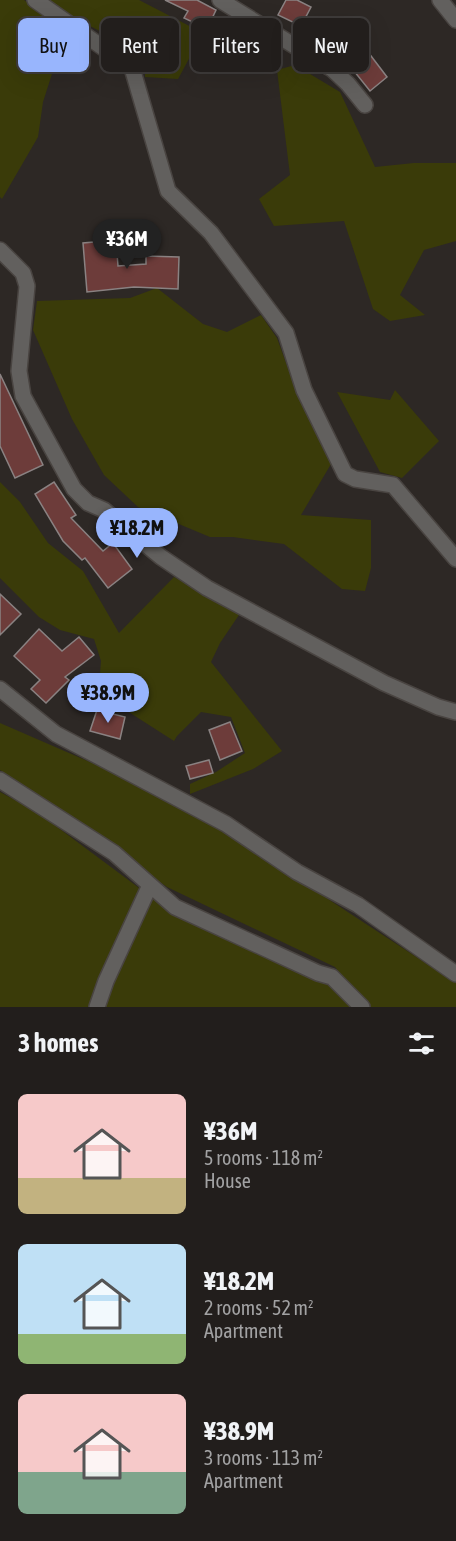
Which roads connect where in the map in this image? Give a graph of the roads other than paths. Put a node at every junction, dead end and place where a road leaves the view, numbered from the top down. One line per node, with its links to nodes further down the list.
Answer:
1 (35, 0): 7 (street)
2 (220, 0): 5 (street)
3 (440, 0): 4 (street)
4 (456, 20)
5 (365, 105)
6 (0, 250): 9 (street)
7 (456, 559)
8 (0, 689): 12 (street)
9 (456, 712)
10 (0, 780): 11 (street)
11 (150, 885): 13 (street); 14 (street)
12 (456, 974)
13 (97, 1007)
14 (362, 1007)

